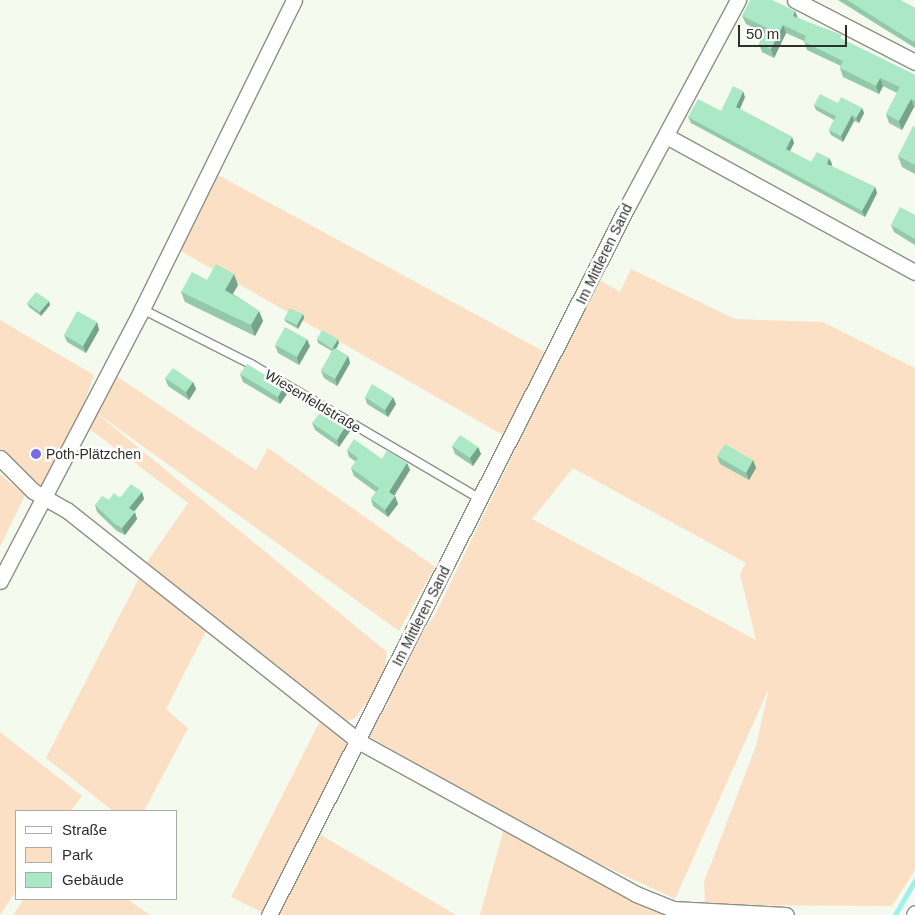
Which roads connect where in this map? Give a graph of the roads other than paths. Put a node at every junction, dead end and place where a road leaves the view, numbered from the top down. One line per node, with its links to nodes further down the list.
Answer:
1 (294, 0): 7 (street)
2 (738, 0): 5 (street, Im Mittleren Sand)
3 (795, 0): 4 (street)
4 (915, 62)
5 (668, 137): 6 (street); 10 (street, Im Mittleren Sand)
6 (915, 272)
7 (142, 309): 9 (street); 10 (lane, Wiesenfeldstraße)
8 (0, 458): 9 (street)
9 (44, 494): 11 (street); 12 (street)
10 (480, 499): 12 (street, Im Mittleren Sand)
11 (0, 581)
12 (358, 741): 13 (street, Im Mittleren Sand); 14 (street)
13 (269, 915)
14 (786, 915)

